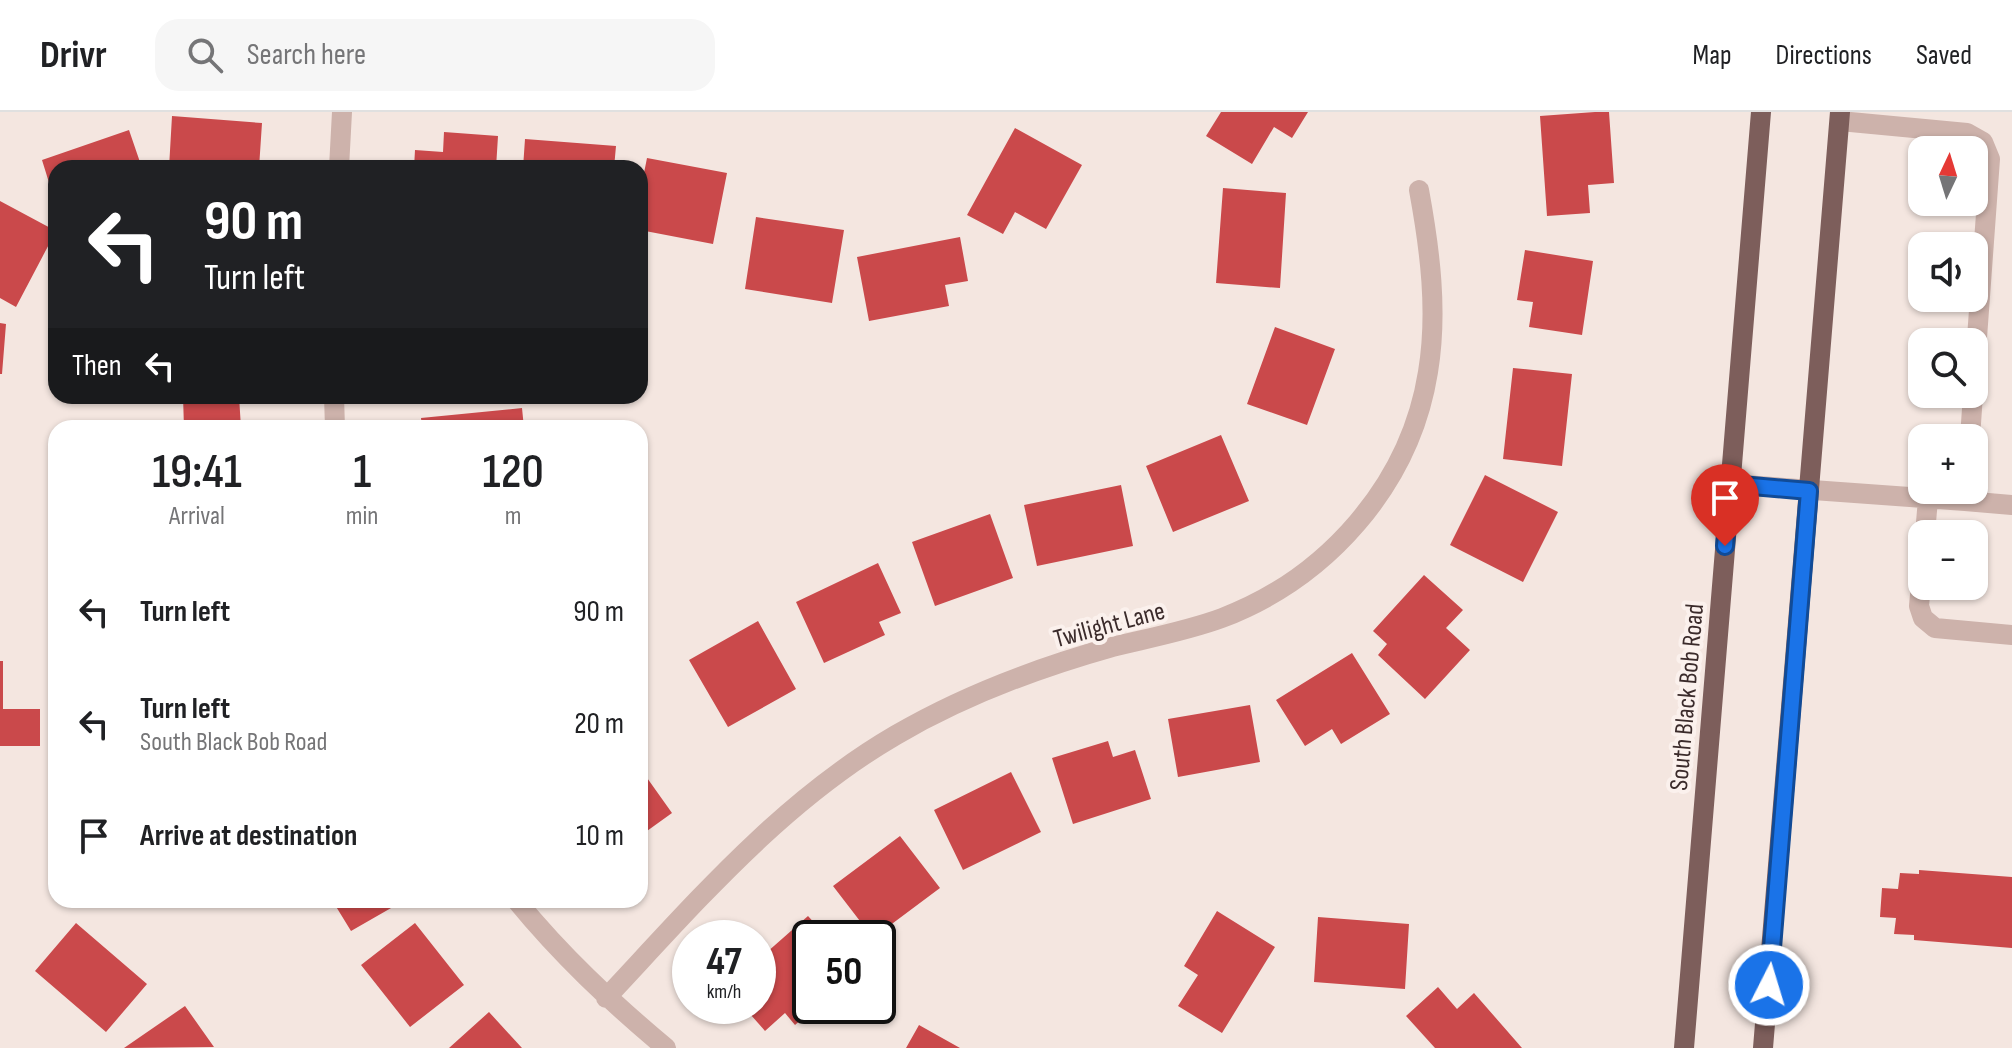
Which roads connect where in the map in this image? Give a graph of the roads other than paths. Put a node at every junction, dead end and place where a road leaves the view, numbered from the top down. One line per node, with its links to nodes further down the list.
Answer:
1 (342, 112): 4 (street)
2 (1761, 112): 7 (main road, South Black Bob Road)
3 (1840, 117): 6 (street); 8 (main road)
4 (339, 160)
5 (1419, 190): 15 (street, Twilight Lane)
6 (1978, 328)
7 (1730, 484): 8 (street); 17 (main road, South Black Bob Road)
8 (1809, 491): 9 (street); 18 (main road)
9 (1908, 498)
10 (1988, 500): 11 (street)
11 (2012, 505)
12 (1920, 600): 13 (street)
13 (2012, 635)
14 (523, 908): 15 (street)
15 (606, 998): 16 (street)
16 (666, 1048)
17 (1684, 1048)
18 (1763, 1048)

